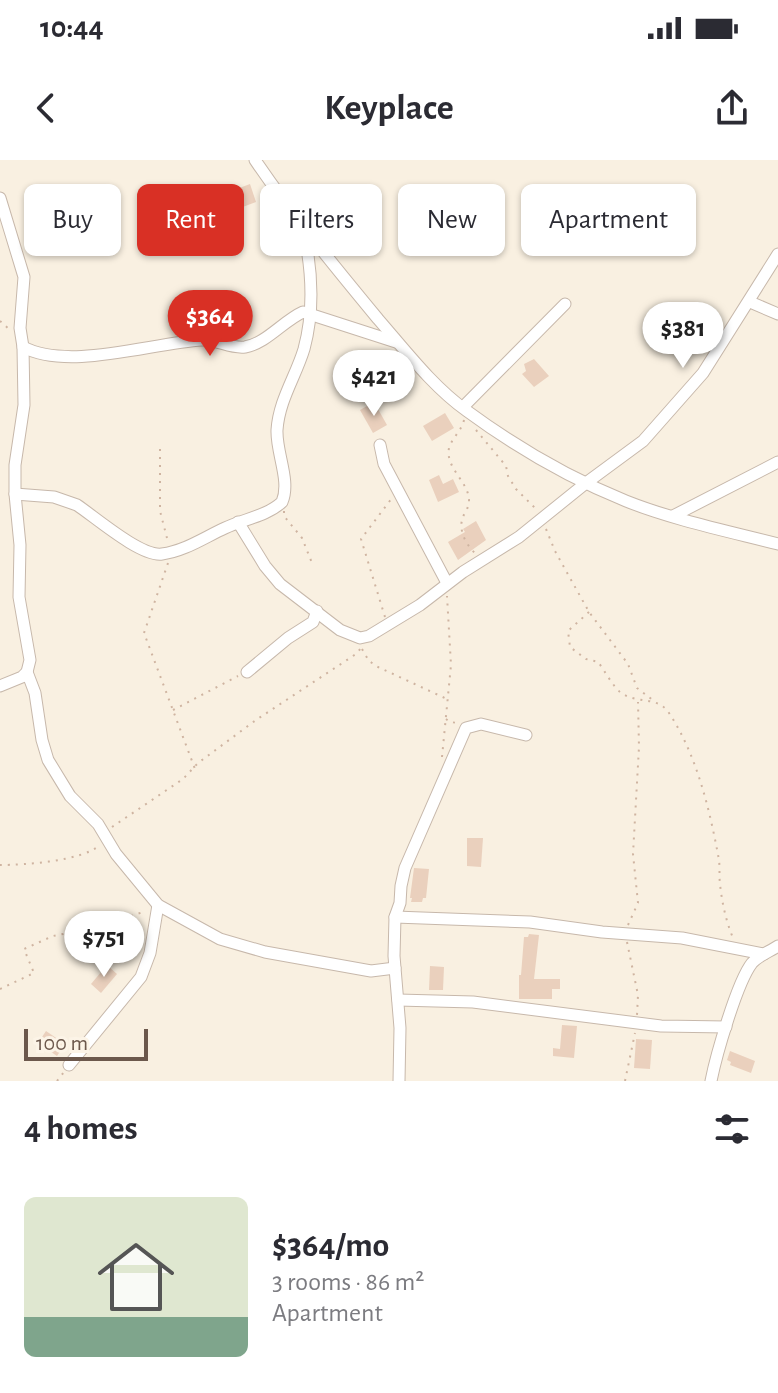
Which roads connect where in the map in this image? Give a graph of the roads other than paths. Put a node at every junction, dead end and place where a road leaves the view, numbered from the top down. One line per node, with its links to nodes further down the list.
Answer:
1 (255, 160): 2 (street)
2 (272, 184)
3 (0, 198): 12 (street)
4 (778, 254): 7 (street)
5 (309, 256): 9 (street)
6 (326, 256): 11 (street)
7 (750, 302): 10 (street); 16 (street)
8 (565, 304): 13 (street)
9 (311, 314): 11 (street); 12 (street); 19 (street)
10 (778, 314)
11 (399, 343): 13 (street)
12 (23, 347): 17 (street)
13 (465, 409): 16 (street)
14 (380, 445): 21 (street)
15 (778, 462): 18 (street)
16 (586, 483): 18 (street); 21 (street)
17 (15, 494): 19 (street); 23 (street)
18 (673, 516): 20 (street)
19 (238, 522): 22 (street)
20 (778, 544)
21 (444, 585): 22 (street)
22 (317, 611): 24 (street)
23 (27, 672): 25 (street); 27 (street)
24 (247, 672)
25 (0, 686)
26 (526, 735): 28 (street)
27 (158, 905): 30 (street); 33 (street)
28 (395, 917): 29 (street); 30 (street)
29 (773, 952): 32 (street)
30 (395, 968): 31 (street)
31 (398, 1000): 32 (street); 34 (street)
32 (726, 1027): 35 (street)
33 (69, 1065)
34 (399, 1081)
35 (711, 1081)

